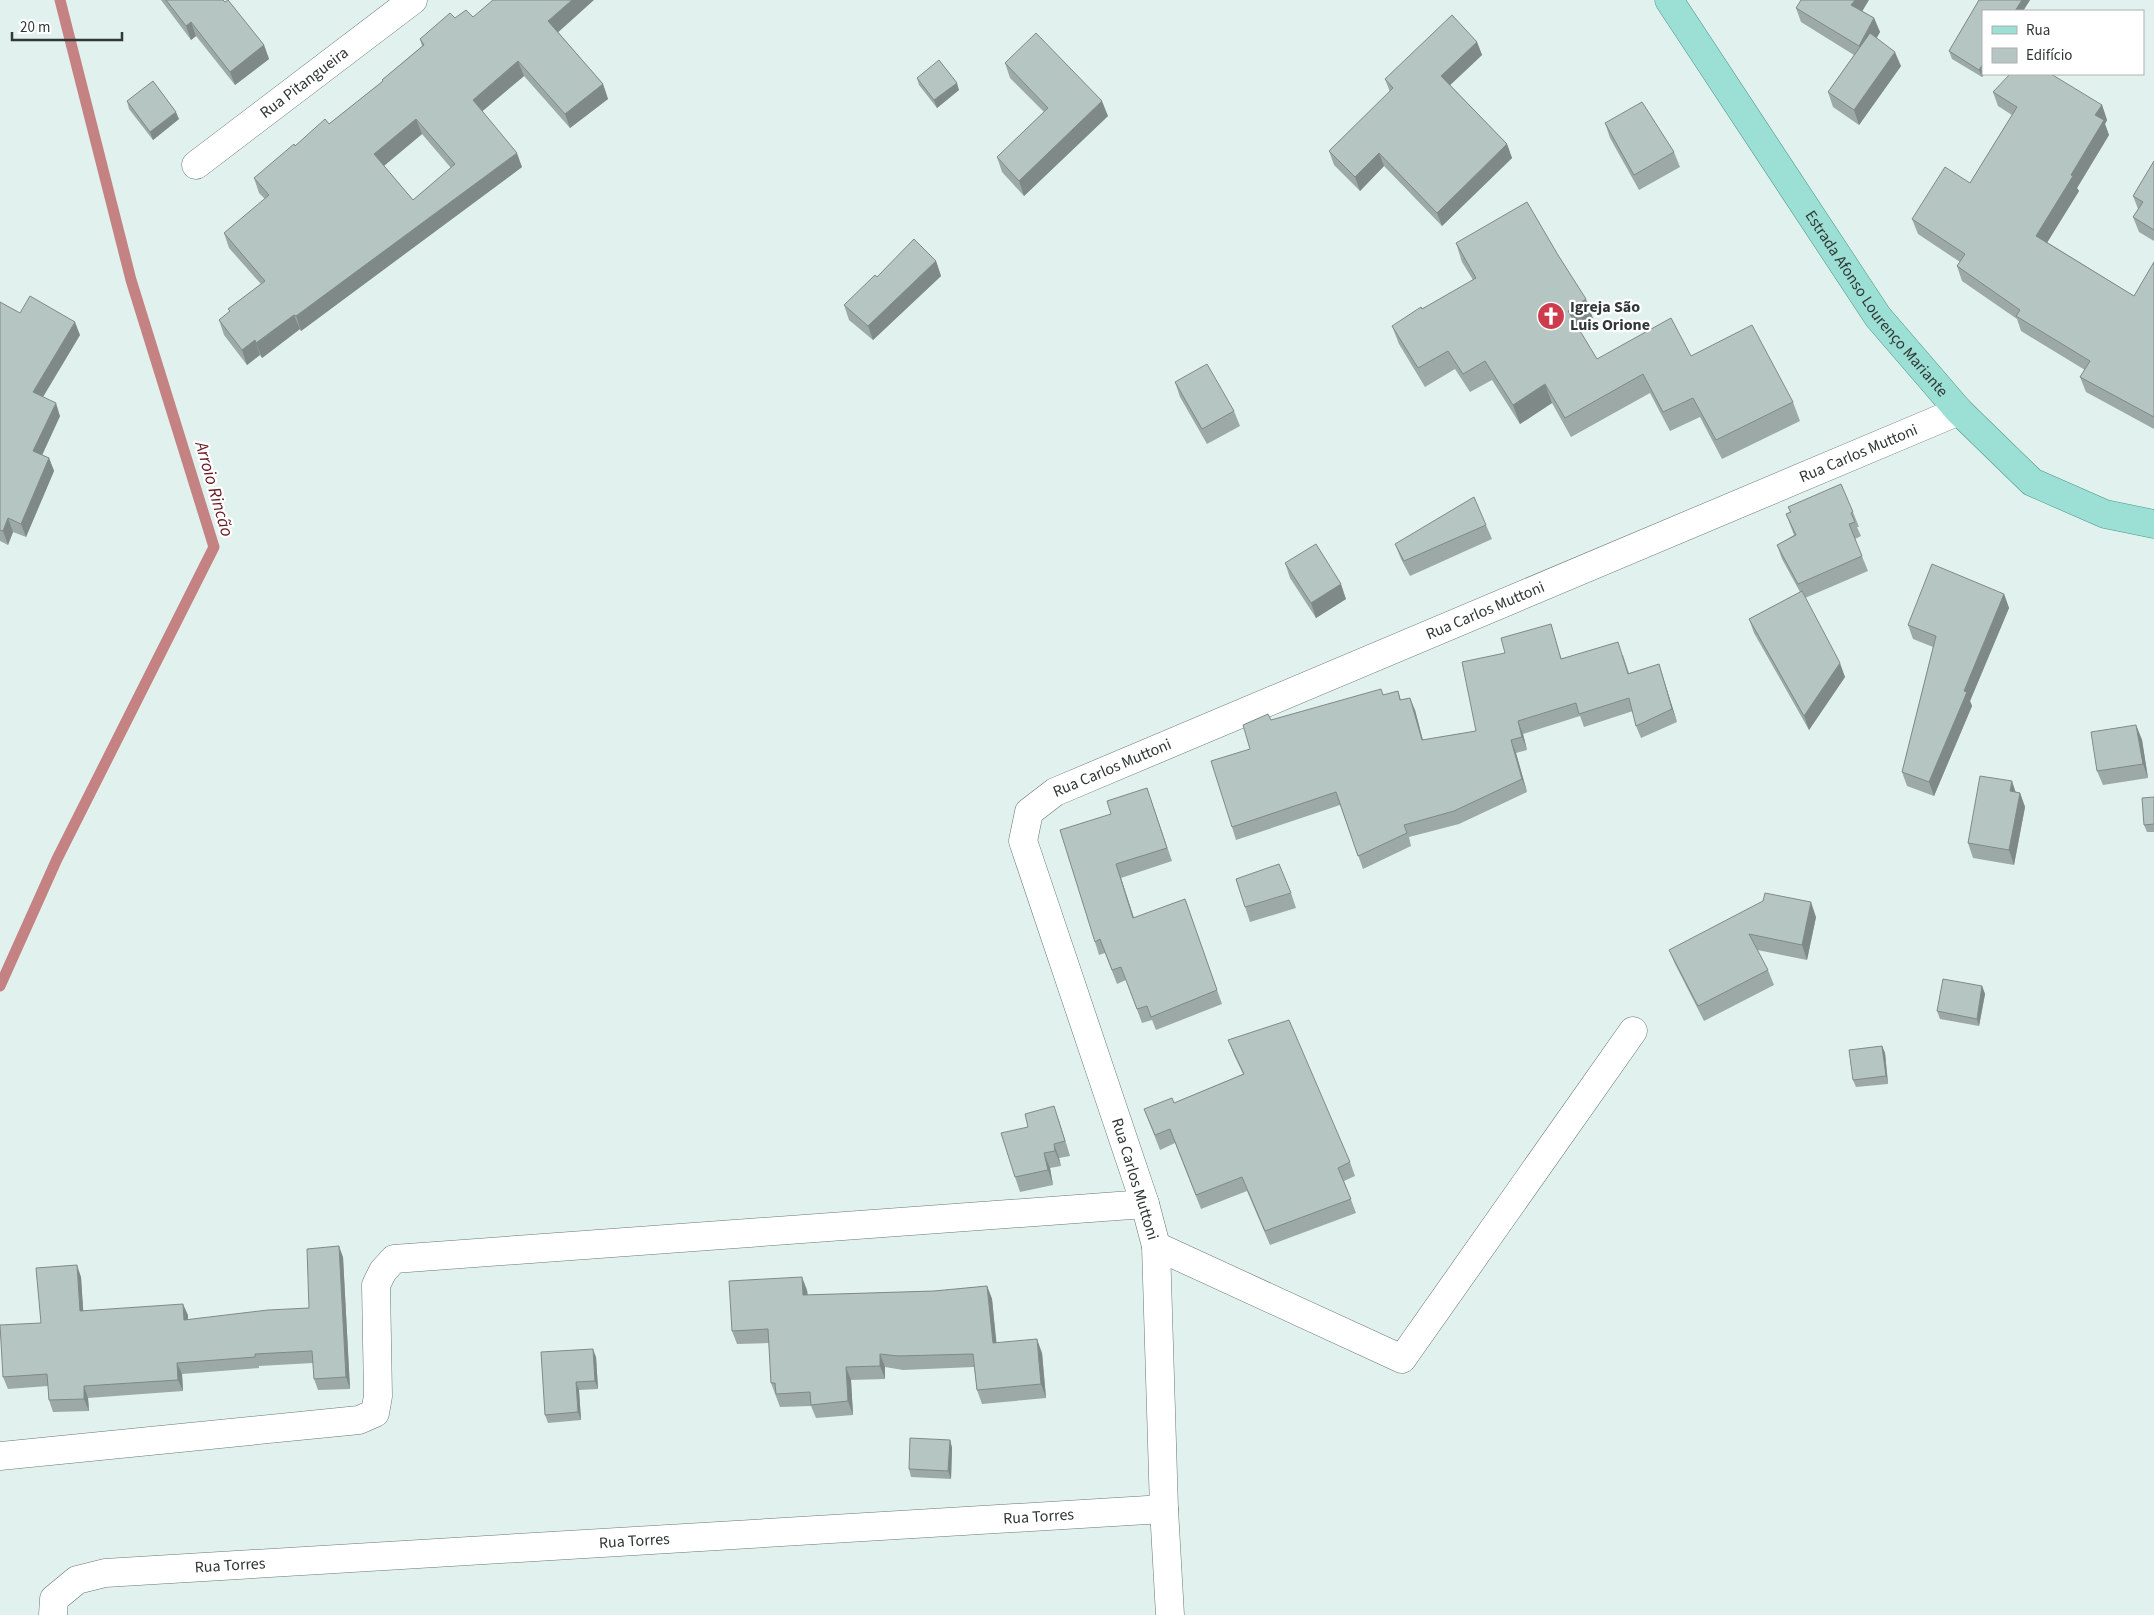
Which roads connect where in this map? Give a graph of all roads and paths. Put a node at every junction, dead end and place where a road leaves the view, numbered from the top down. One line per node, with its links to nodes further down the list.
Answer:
1 (413, 0): 3 (street, Rua Pitangueira)
2 (1669, 0): 4 (main road, Estrada Afonso Lourenço Mariante)
3 (196, 165)
4 (1959, 411): 5 (main road, Estrada Afonso Lourenço Mariante); 7 (street, Rua Carlos Muttoni)
5 (2154, 524)
6 (1633, 1031): 8 (street)
7 (1145, 1204): 8 (street, Rua Carlos Muttoni); 9 (street)
8 (1156, 1246): 10 (street, Rua Carlos Muttoni)
9 (0, 1456)
10 (1164, 1509): 11 (street, Rua Torres); 12 (street, Rua Carlos Muttoni)
11 (53, 1615)
12 (1170, 1615)

